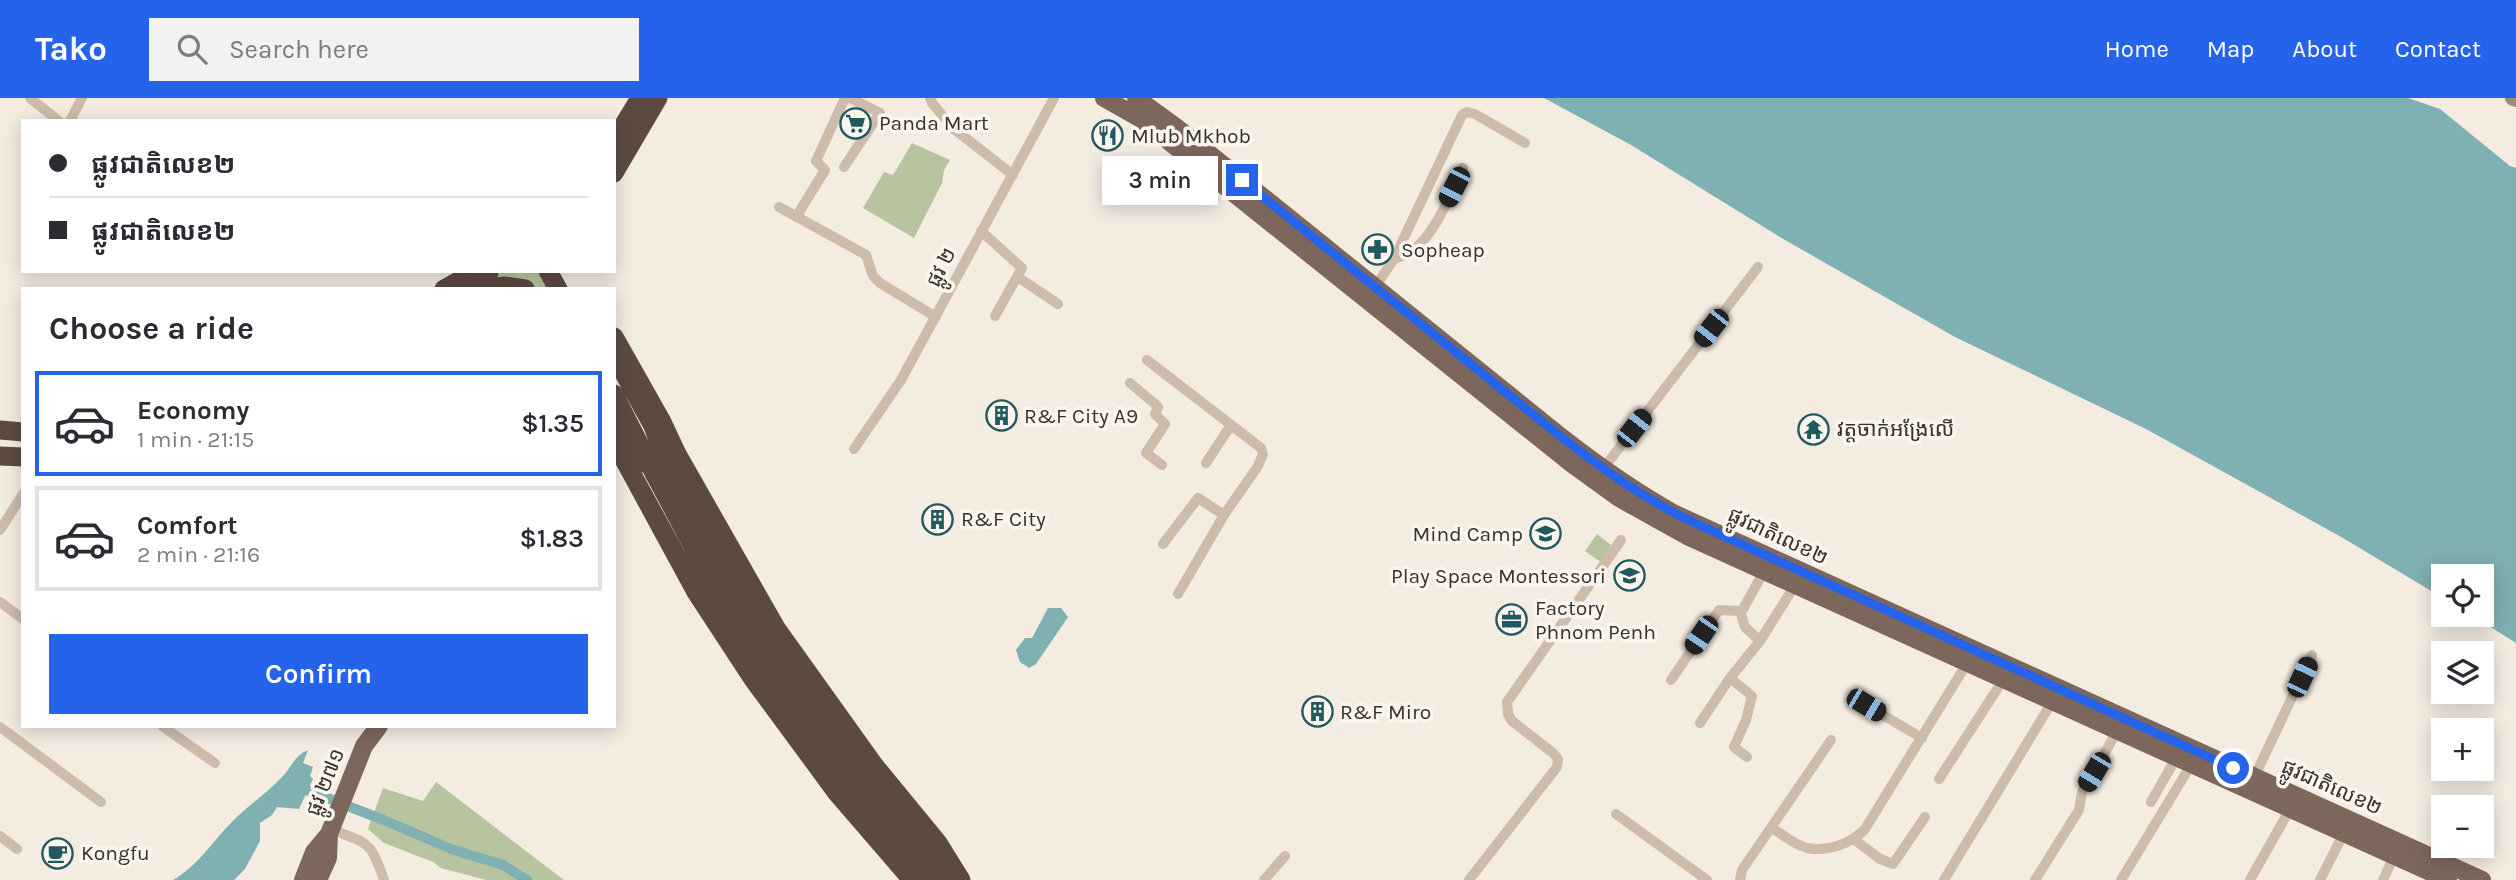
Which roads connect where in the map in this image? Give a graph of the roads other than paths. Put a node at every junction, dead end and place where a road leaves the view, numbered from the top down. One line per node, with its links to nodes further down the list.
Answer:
1 (30, 98): 12 (street)
2 (82, 98): 13 (street)
3 (631, 98): 14 (highway)
4 (640, 98): 15 (highway)
5 (648, 98): 17 (highway)
6 (658, 98): 20 (highway)
7 (848, 98): 18 (street); 23 (street)
8 (930, 98): 21 (street)
9 (1054, 98): 21 (street, ផ្លូវ ២)
10 (1104, 98): 37 (main road, ផ្លូវជាតិលេខ២)
11 (1136, 98): 32 (main road, ផ្លូវជាតិលេខ២)
12 (56, 119)
13 (71, 119)
14 (616, 123)
15 (616, 138)
16 (1525, 143): 25 (street)
17 (616, 152)
18 (844, 167)
19 (1463, 168): 25 (street)
20 (616, 170)
21 (1013, 175): 24 (street, ផ្លូវ ២)
22 (779, 207): 23 (street)
23 (796, 217): 35 (street)
24 (981, 231): 28 (street); 35 (street, ផ្លូវ ២)
25 (1394, 259): 32 (street)
26 (1758, 267): 59 (street)
27 (483, 277): 29 (highway); 30 (highway, bridge); 31 (highway)
28 (1018, 277): 33 (street); 34 (street)
29 (450, 287)
30 (464, 287)
31 (512, 287)
32 (1375, 287): 37 (main road, ផ្លូវជាតិលេខ២)
33 (1059, 304)
34 (995, 316)
35 (936, 317): 54 (street, ផ្លូវ ២)
36 (616, 341): 60 (highway)
37 (1433, 343): 51 (main road, ផ្លូវជាតិលេខ២)
38 (616, 359): 60 (highway, bridge)
39 (1147, 360): 46 (street)
40 (616, 380): 60 (highway, bridge)
41 (1130, 383): 58 (street)
42 (616, 398): 60 (highway, bridge)
43 (616, 414): 60 (highway)
44 (0, 419): 45 (highway)
45 (21, 420)
46 (1231, 425): 57 (street); 62 (street)
47 (616, 429): 60 (highway, bridge)
48 (0, 430): 49 (highway)
49 (21, 432)
50 (616, 442): 60 (highway)
51 (1556, 442): 59 (main road, ផ្លូវជាតិលេខ២); 66 (main road, ផ្លូវជាតិលេខ២)
52 (0, 443): 53 (highway)
53 (21, 444)
54 (854, 449)
55 (0, 456): 56 (highway)
56 (21, 457)
57 (1206, 463)
58 (1162, 465)
59 (1603, 469): 66 (main road, ផ្លូវជាតិលេខ២)
60 (655, 470): 72 (highway); 101 (highway)
61 (21, 497): 63 (street)
62 (1224, 515): 65 (street); 68 (street)
63 (0, 530)
64 (1621, 540): 118 (street)
65 (1163, 544)
66 (1768, 564): 67 (main road, ផ្លូវជាតិលេខ២); 70 (street); 75 (main road, ផ្លូវជាតិលេខ២)
67 (1795, 584): 73 (street); 75 (main road, ផ្លូវជាតិលេខ២)
68 (1178, 594)
69 (0, 602): 71 (street)
70 (1740, 611): 73 (street); 77 (street)
71 (21, 618)
72 (736, 622): 101 (highway); 101 (highway)
73 (1760, 641): 76 (street)
74 (2312, 655): 94 (street)
75 (1971, 657): 78 (main road, ផ្លូវជាតិលេខ២); 82 (main road, ផ្លូវជាតិលេខ២); 87 (street)
76 (1730, 678): 81 (street); 90 (street)
77 (1671, 680)
78 (2003, 680): 79 (main road, ផ្លូវជាតិលេខ២); 93 (street)
79 (2052, 702): 82 (main road, ផ្លូវជាតិលេខ២); 121 (street)
80 (1866, 705): 87 (street)
81 (1700, 723)
82 (2121, 725): 91 (main road, ផ្លូវជាតិលេខ២); 94 (main road, ផ្លូវជាតិលេខ២); 122 (street)
83 (0, 727): 95 (street)
84 (165, 728): 92 (street)
85 (365, 728): 89 (main road, ផ្លូវ ២៧១)
86 (378, 728): 89 (main road, ផ្លូវ ២៧១)
87 (1922, 738): 105 (street)
88 (1831, 740): 102 (street)
89 (364, 746): 103 (main road, ផ្លូវ ២៧១)
90 (1747, 757)
91 (2183, 761): 94 (main road, ផ្លូវជាតិលេខ២); 96 (street); 123 (street)
92 (215, 763)
93 (1939, 779)
94 (2251, 784): 97 (main road, ផ្លូវជាតិលេខ២); 100 (main road, ផ្លូវជាតិលេខ២)
95 (101, 802)
96 (2151, 802)
97 (2290, 809): 100 (main road, ផ្លូវជាតិលេខ២); 124 (street)
98 (1616, 814): 119 (street)
99 (1925, 817): 105 (street)
100 (2348, 827): 108 (main road, ផ្លូវជាតិលេខ២); 109 (main road, ផ្លូវជាតិលេខ២); 125 (street)
101 (896, 828): 113 (highway); 114 (highway); 115 (highway); 116 (highway)
102 (1772, 828): 105 (street); 120 (street)
103 (331, 829): 110 (main road, ផ្លូវ ២៧១); 111 (main road, ផ្លូវ ២៧១); 112 (street)
104 (0, 836): 106 (street)
105 (1855, 839)
106 (17, 849)
107 (1285, 856): 117 (street)
108 (2394, 856): 126 (street); 127 (main road, ផ្លូវជាតិលេខ២)
109 (2475, 879)
110 (303, 880)
111 (318, 880)
112 (383, 880)
113 (912, 880)
114 (930, 880)
115 (949, 880)
116 (961, 880)
117 (1264, 880)
118 (1469, 880)
119 (1707, 880)
120 (1740, 880)
121 (1944, 880)
122 (2035, 880)
123 (2121, 880)
124 (2250, 880)
125 (2320, 880)
126 (2383, 880)
127 (2448, 880)

